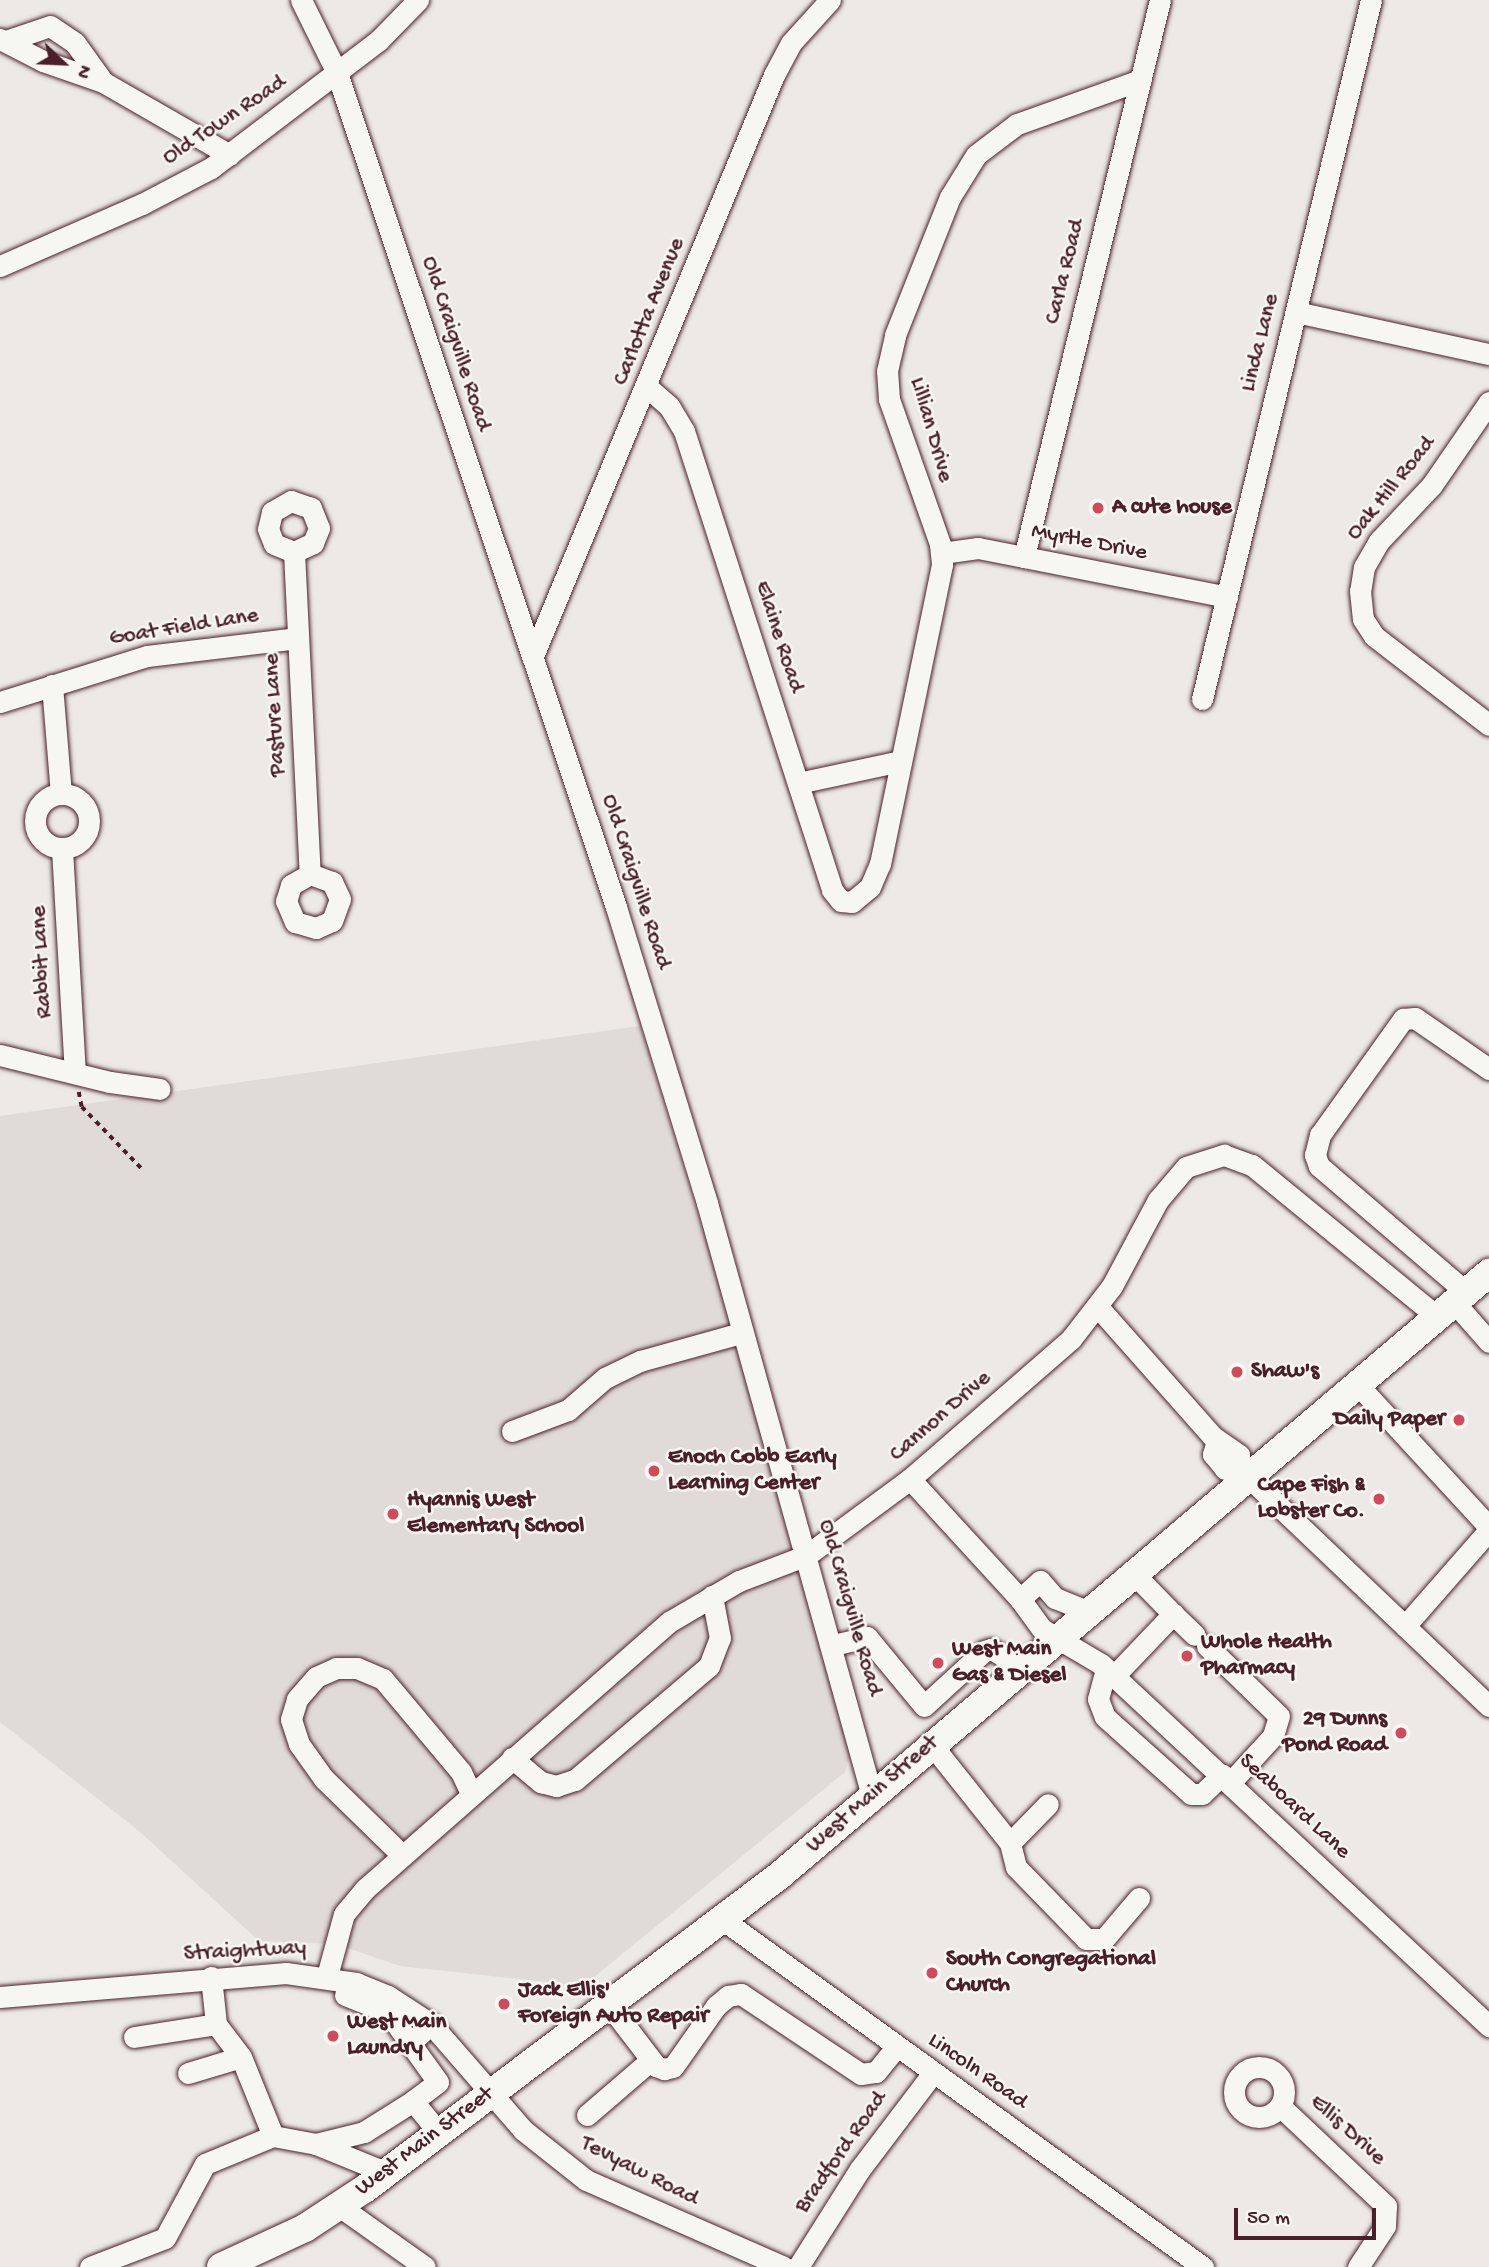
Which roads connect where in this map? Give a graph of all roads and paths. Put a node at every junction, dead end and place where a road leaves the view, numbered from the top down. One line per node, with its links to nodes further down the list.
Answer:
1 (301, 0): 7 (street, Old Craigville Road)
2 (418, 0): 7 (street, Old Town Road)
3 (830, 0): 14 (street, Carlotta Avenue)
4 (1160, 0): 8 (street, Carla Road)
5 (1371, 0): 12 (street, Linda Lane)
6 (3, 40): 9 (street); 9 (street)
7 (337, 74): 10 (street, Old Town Road); 21 (street, Old Craigville Road)
8 (1140, 80): 17 (street, Lillian Drive); 18 (street, Carla Road)
9 (103, 82): 10 (street)
10 (230, 155): 11 (street, Old Town Road)
11 (0, 266)
12 (1296, 312): 13 (street); 19 (street, Linda Lane)
13 (1489, 354)
14 (647, 387): 21 (street, Carlotta Avenue); 27 (street, Elaine Road)
15 (1489, 402): 25 (street, Oak Hill Road)
16 (294, 552): 20 (street, Pasture Lane)
17 (942, 553): 18 (street, Myrtle Drive); 26 (street)
18 (1024, 557): 19 (street, Myrtle Drive)
19 (1227, 597): 23 (street, Linda Lane)
20 (299, 638): 22 (street, Goat Field Lane); 30 (street, Pasture Lane)
21 (533, 656): 39 (street, Old Craigville Road)
22 (52, 685): 24 (street, Goat Field Lane); 28 (street)
23 (1202, 699)
24 (0, 702)
25 (1489, 725)
26 (901, 761): 27 (street); 27 (street, Elaine Road)
27 (798, 783)
28 (61, 794): 29 (street); 29 (street)
29 (62, 849): 33 (street, Rabbit Lane)
30 (310, 874)
31 (0, 1055): 33 (street)
32 (1489, 1069): 37 (street)
33 (75, 1073): 34 (street); 35 (path)
34 (160, 1089)
35 (143, 1170)
36 (1489, 1273): 37 (main road, West Main Street)
37 (1453, 1304): 38 (street, Cannon Drive); 40 (street); 41 (main road, West Main Street)
38 (1098, 1307): 43 (street); 44 (street, Cannon Drive)
39 (741, 1332): 42 (street); 46 (street, Old Craigville Road)
40 (1489, 1342)
41 (1358, 1385): 43 (main road, West Main Street); 45 (street)
42 (512, 1431)
43 (1245, 1473): 47 (main road, West Main Street); 52 (street)
44 (911, 1479): 46 (street, Cannon Drive); 49 (street, Seaboard Lane)
45 (1489, 1528): 52 (street)
46 (807, 1555): 48 (street, Cannon Drive); 54 (street, Old Craigville Road)
47 (1132, 1572): 50 (main road, West Main Street); 51 (street)
48 (712, 1596): 60 (street, Cannon Drive); 60 (street)
49 (1020, 1599): 50 (street); 53 (street, Seaboard Lane)
50 (1087, 1611): 53 (main road, West Main Street)
51 (1173, 1614): 56 (street); 61 (street)
52 (1405, 1626): 58 (street)
53 (1056, 1638): 55 (main road, West Main Street); 56 (street, Seaboard Lane)
54 (833, 1645): 57 (street); 63 (street, Old Craigville Road)
55 (1017, 1671): 57 (street); 59 (main road, West Main Street)
56 (1110, 1673): 61 (street, Seaboard Lane); 61 (street)
57 (924, 1706): 59 (street)
58 (1489, 1706)
59 (938, 1739): 63 (main road, West Main Street); 65 (street)
60 (512, 1758): 62 (street, Cannon Drive)
61 (1226, 1779): 76 (street, Seaboard Lane)
62 (471, 1793): 66 (street, Cannon Drive); 66 (street)
63 (872, 1796): 68 (main road, West Main Street)
64 (1048, 1804): 65 (street)
65 (1010, 1843): 67 (street)
66 (402, 1855): 69 (street, Cannon Drive)
67 (1139, 1898)
68 (722, 1919): 73 (main road, West Main Street); 79 (street, Lincoln Road)
69 (327, 1976): 70 (street, Straightway); 75 (street, Straightway)
70 (211, 1977): 72 (street, Straightway); 74 (street)
71 (345, 1995): 78 (street)
72 (0, 1997)
73 (610, 2006): 81 (street); 84 (main road, West Main Street)
74 (216, 2024): 77 (street); 80 (street)
75 (431, 2024): 78 (street); 84 (street, Straightway)
76 (1489, 2026)
77 (134, 2037)
78 (410, 2043): 85 (street)
79 (896, 2047): 81 (street); 83 (street, Lincoln Road)
80 (241, 2057): 82 (street); 89 (street)
81 (651, 2060): 87 (street)
82 (188, 2073)
83 (933, 2073): 98 (street, Bradford Road); 99 (street, Lincoln Road)
84 (488, 2095): 88 (main road, West Main Street); 97 (street, Tevyaw Road)
85 (413, 2101): 88 (street); 90 (street)
86 (1280, 2106): 100 (street, Ellis Drive)
87 (587, 2115)
88 (439, 2133): 91 (main road, West Main Street)
89 (273, 2136): 90 (street); 93 (street)
90 (316, 2144): 91 (street)
91 (387, 2173): 92 (main road, West Main Street)
92 (339, 2206): 94 (main road, West Main Street); 96 (street)
93 (138, 2258): 95 (street)
94 (227, 2266)
95 (90, 2267)
96 (425, 2267)
97 (784, 2267)
98 (798, 2267)
99 (1202, 2267)
100 (1358, 2267)

